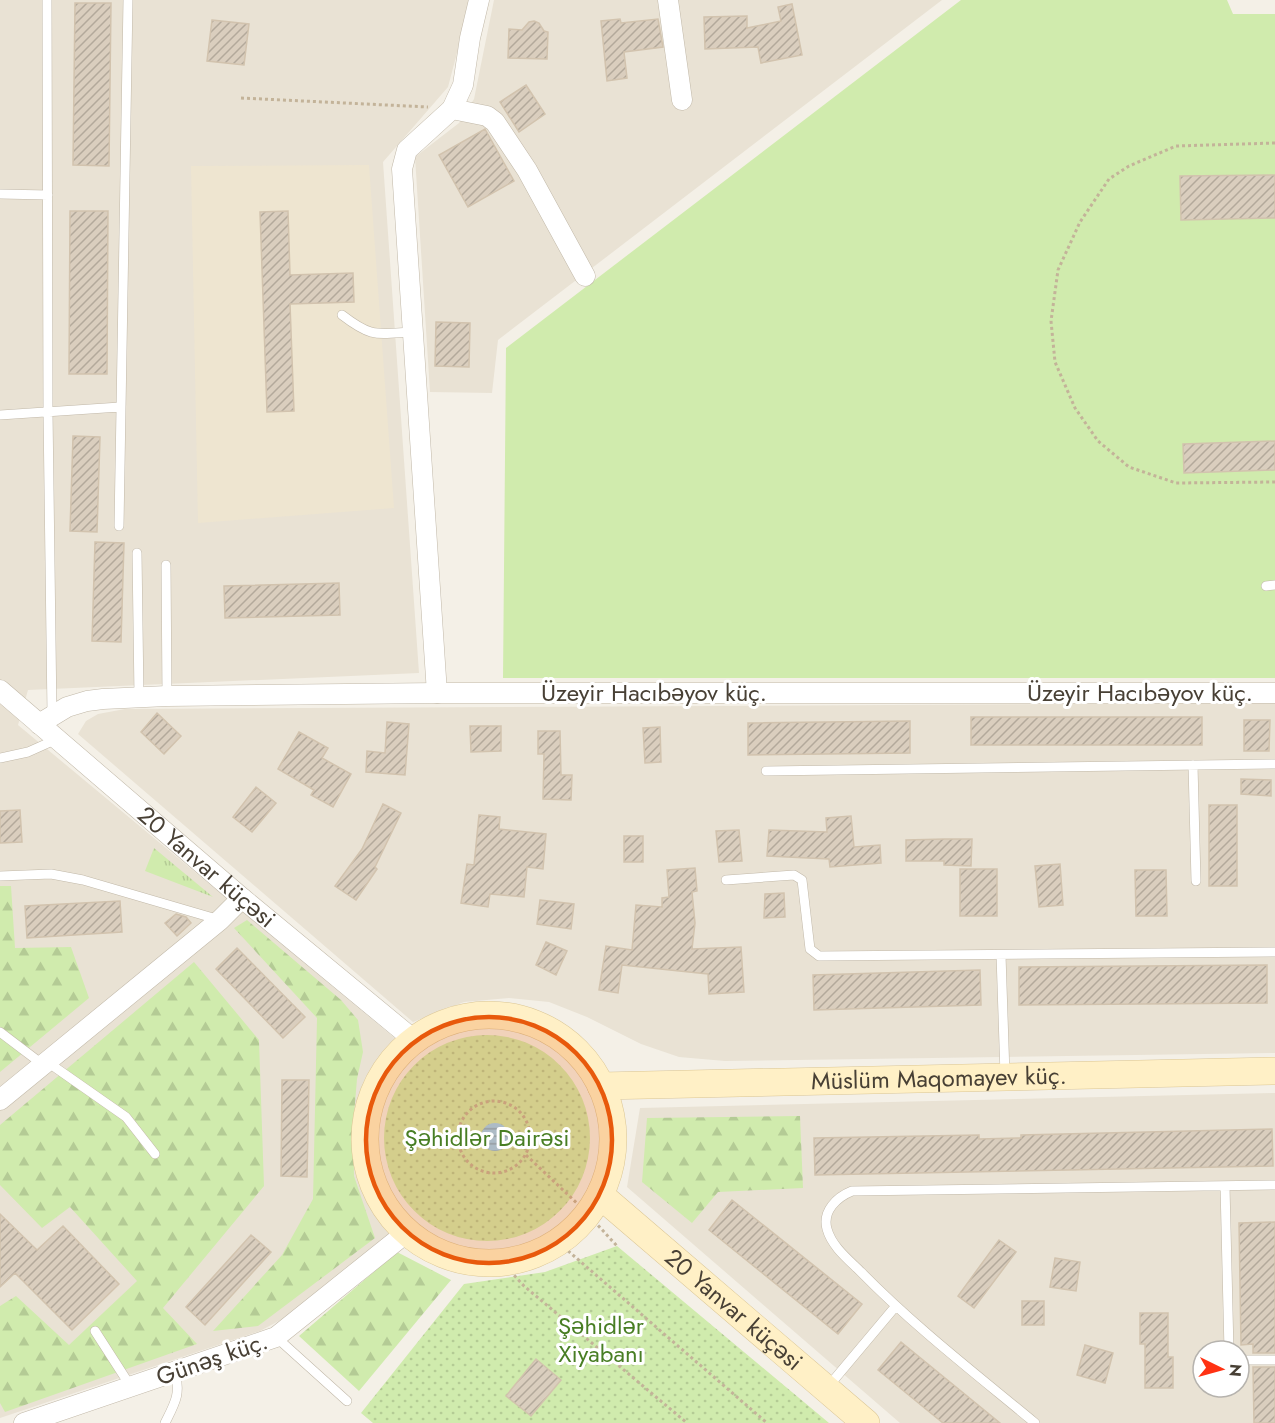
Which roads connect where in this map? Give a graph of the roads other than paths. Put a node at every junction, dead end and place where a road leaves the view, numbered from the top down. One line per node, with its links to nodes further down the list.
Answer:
1 (47, 0): 8 (lane)
2 (128, 0): 12 (lane)
3 (479, 0): 6 (street)
4 (668, 0): 5 (street)
5 (682, 100)
6 (452, 108): 9 (street); 11 (street)
7 (0, 194): 8 (lane)
8 (48, 195): 13 (lane)
9 (585, 276)
10 (342, 315): 11 (lane)
11 (413, 332): 19 (street)
12 (120, 407): 13 (lane); 15 (lane)
13 (48, 412): 14 (lane); 23 (lane)
14 (0, 415)
15 (118, 526)
16 (137, 553): 22 (lane)
17 (166, 565): 21 (lane)
18 (0, 690): 23 (street, 20 Yanvar küçəsi)
19 (437, 693): 20 (street, Üzeyir Hacıbəyov küç.); 21 (street, Üzeyir Hacıbəyov küç.)
20 (1275, 693)
21 (166, 696): 22 (street, Üzeyir Hacıbəyov küç.)
22 (139, 697): 23 (street, Üzeyir Hacıbəyov küç.)
23 (46, 720): 24 (street, 20 Yanvar küçəsi)
24 (57, 739): 25 (lane); 32 (street, 20 Yanvar küçəsi)
25 (0, 758)
26 (1275, 764): 27 (lane)
27 (1193, 765): 28 (lane); 31 (lane)
28 (766, 771)
29 (0, 876): 33 (lane)
30 (726, 880): 35 (lane)
31 (1196, 881)
32 (242, 898): 33 (street); 37 (street, 20 Yanvar küçəsi)
33 (220, 920): 38 (street)
34 (1275, 952): 35 (lane)
35 (1001, 955): 40 (lane)
36 (0, 1032): 38 (lane)
37 (414, 1040): 41 (main road); 47 (main road)
38 (44, 1062): 42 (street); 43 (lane)
39 (1275, 1071): 40 (main road, Müslüm Maqomayev küç.)
40 (1005, 1077): 41 (main road, Müslüm Maqomayev küç.)
41 (601, 1086): 46 (main road)
42 (0, 1100)
43 (155, 1154)
44 (1275, 1185): 45 (lane)
45 (1224, 1186): 48 (lane); 51 (lane)
46 (600, 1195): 47 (main road); 56 (main road, 20 Yanvar küçəsi)
47 (406, 1233): 50 (street, Günəş küç.)
48 (895, 1307): 56 (lane); 61 (lane)
49 (95, 1331): 55 (lane)
50 (276, 1337): 54 (street, Günəş küç.); 57 (lane)
51 (1229, 1339)
52 (1251, 1360): 53 (lane)
53 (1275, 1360)
54 (176, 1371): 55 (street, Günəş küç.); 59 (lane)
55 (131, 1387): 58 (street, Günəş küç.)
56 (826, 1389): 60 (main road, 20 Yanvar küçəsi)
57 (347, 1401)
58 (24, 1423)
59 (165, 1423)
60 (866, 1423)
61 (1035, 1423)

